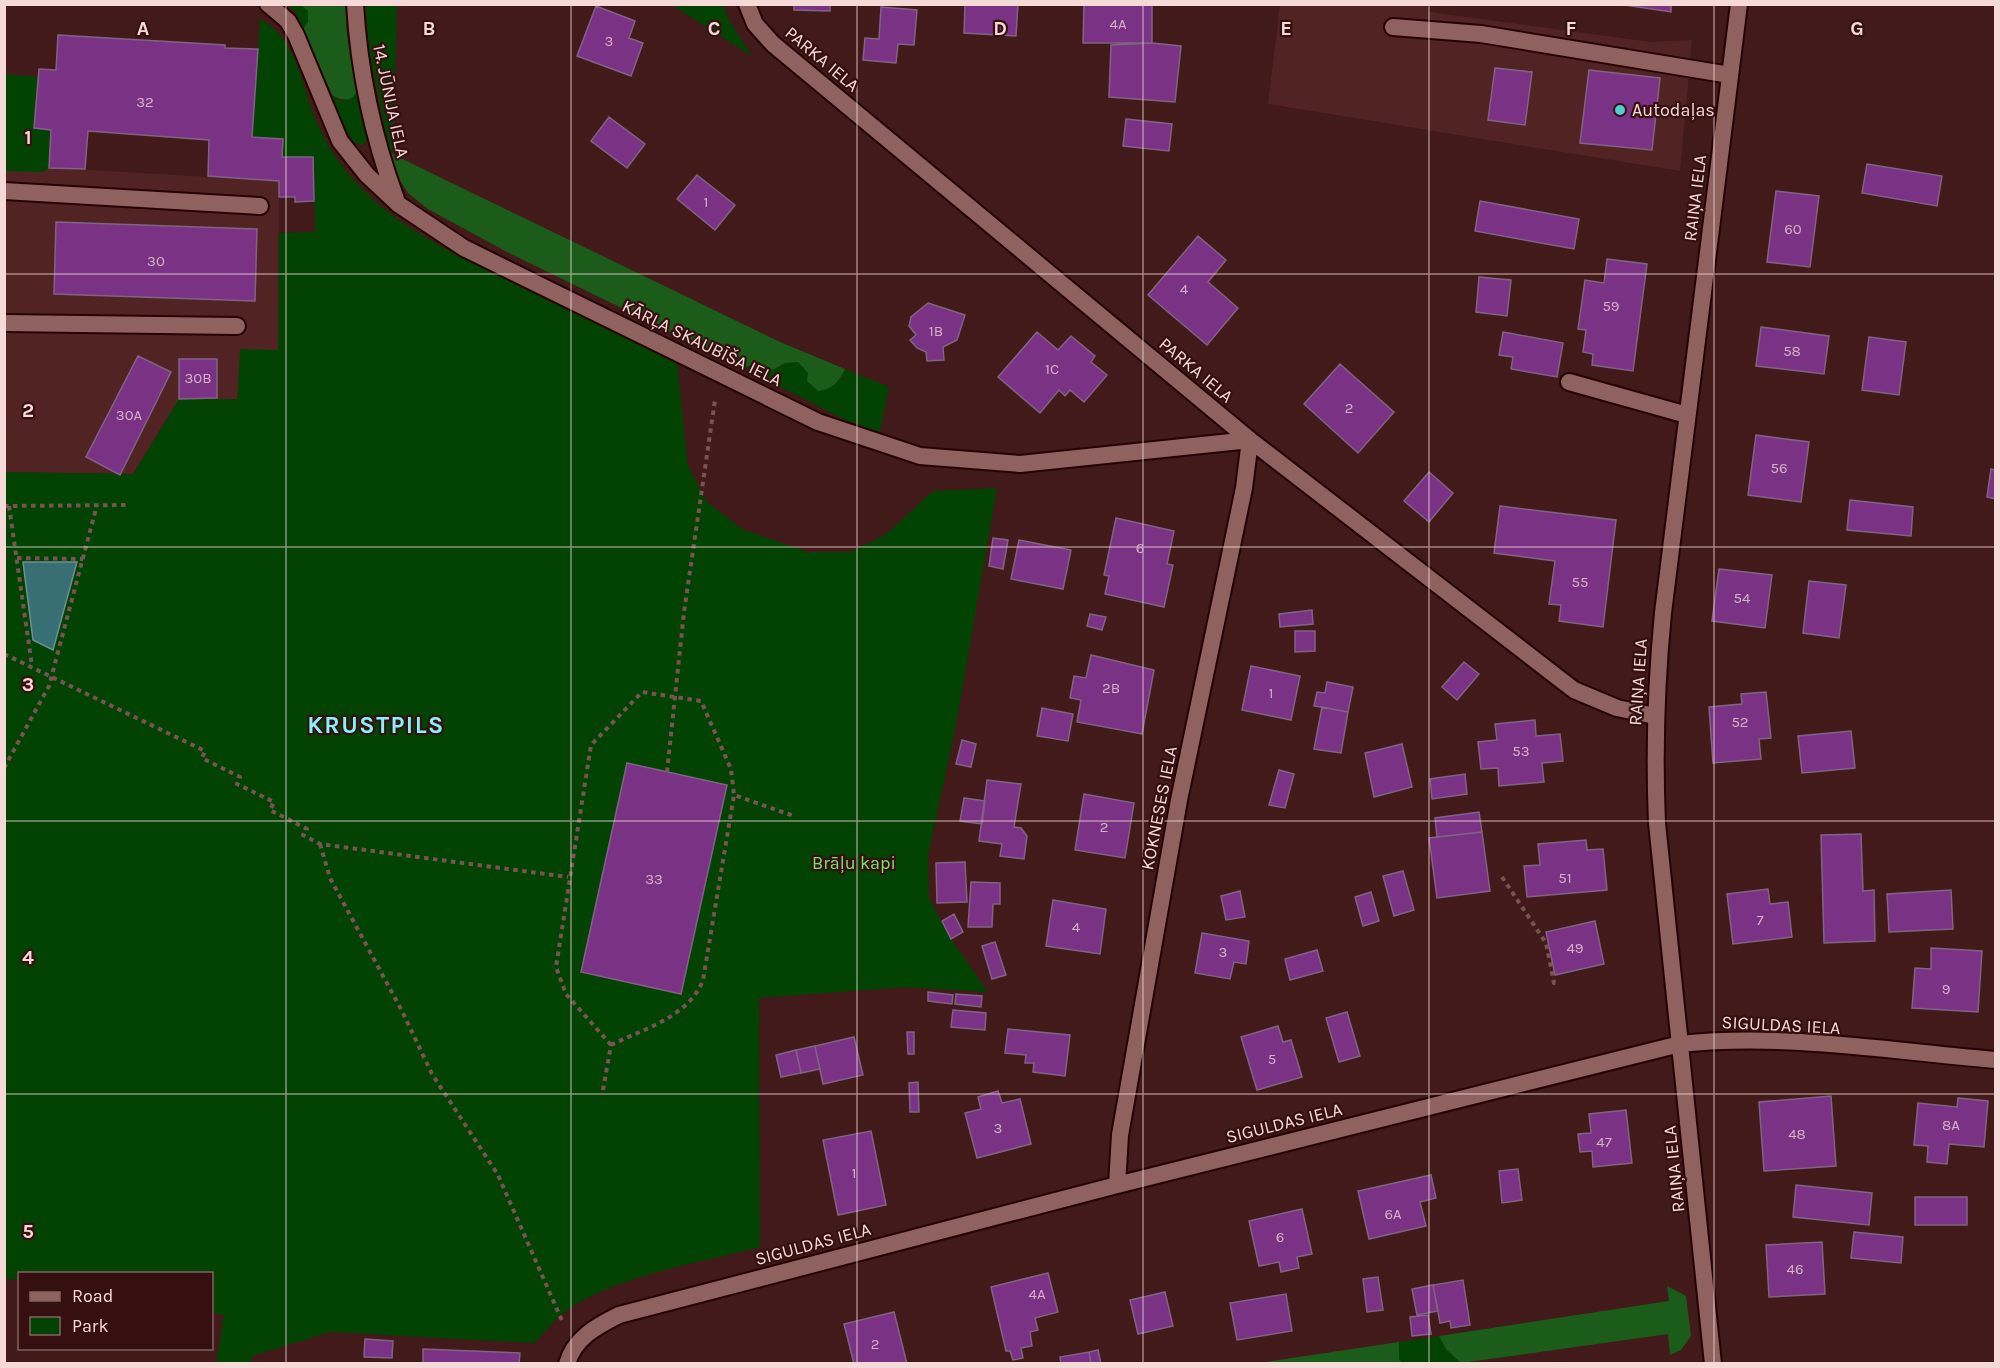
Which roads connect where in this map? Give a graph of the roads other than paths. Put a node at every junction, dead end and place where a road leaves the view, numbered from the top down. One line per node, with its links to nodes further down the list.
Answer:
1 (268, 4): 8 (street, KĀRĻA SKAUBĪŠA IELA)
2 (355, 4): 8 (street, 14. JŪNIJA IELA)
3 (747, 4): 14 (street, PARKA IELA)
4 (1739, 4): 6 (street, RAIŅA IELA)
5 (1393, 27): 6 (street)
6 (1730, 75): 13 (street, RAIŅA IELA)
7 (4, 191): 9 (street)
8 (398, 204): 14 (street, KĀRĻA SKAUBĪŠA IELA)
9 (260, 206)
10 (4, 323): 11 (street)
11 (237, 326)
12 (1569, 382): 13 (street)
13 (1687, 415): 15 (street, RAIŅA IELA)
14 (1250, 440): 15 (street, PARKA IELA); 18 (street, KOKNESES IELA)
15 (1655, 716): 16 (street, RAIŅA IELA)
16 (1680, 1044): 17 (street, SIGULDAS IELA); 18 (street, SIGULDAS IELA); 20 (street, RAIŅA IELA)
17 (1995, 1060)
18 (1117, 1185): 19 (street, SIGULDAS IELA)
19 (567, 1364)
20 (1713, 1364)

